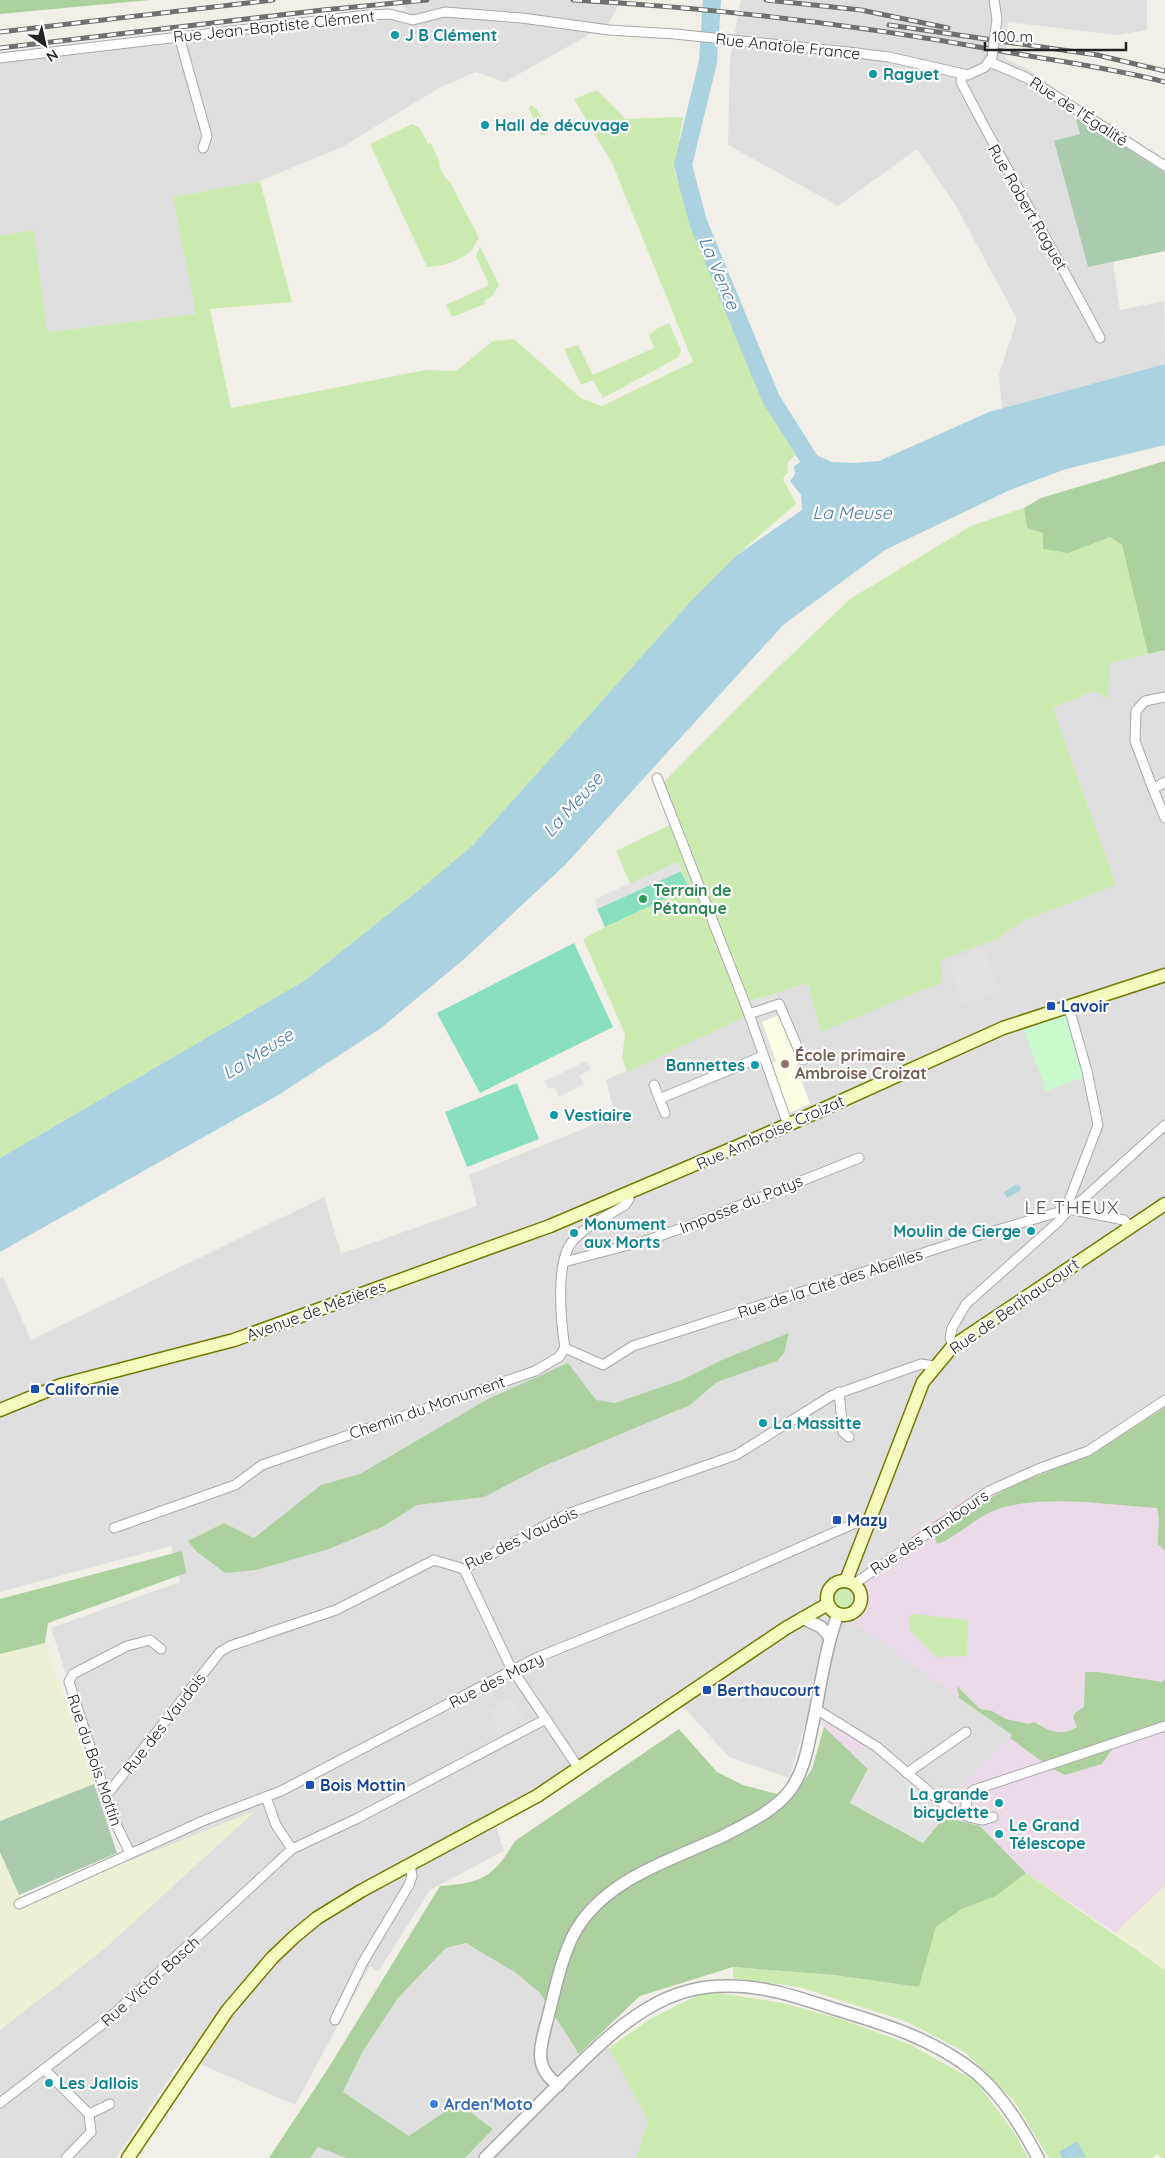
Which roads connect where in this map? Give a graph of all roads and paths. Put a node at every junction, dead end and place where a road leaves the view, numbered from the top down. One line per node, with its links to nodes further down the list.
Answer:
1 (994, 0): 5 (street, bridge)
2 (179, 36): 3 (street, Rue Jean-Baptiste Clément); 4 (street, Rue Jean-Baptiste Clément); 7 (street)
3 (697, 36): 6 (street, Rue Anatole France)
4 (0, 58)
5 (991, 59): 6 (street); 8 (street, Rue de l'Égalité)
6 (962, 74): 9 (street, Rue Robert Raguet)
7 (203, 148)
8 (1165, 166)
9 (1100, 338)
10 (1165, 697): 13 (street)
11 (657, 778): 17 (street)
12 (1165, 782): 13 (street)
13 (1153, 789): 14 (street)
14 (1165, 818)
15 (1165, 975): 16 (main road, Rue Ambroise Croizat)
16 (1069, 1008): 23 (main road, Rue Ambroise Croizat); 28 (street)
17 (749, 1014): 18 (street); 19 (street)
18 (763, 1056): 21 (street); 23 (street)
19 (803, 1060)
20 (654, 1086): 21 (street)
21 (659, 1099): 22 (street)
22 (665, 1113)
23 (788, 1125): 26 (main road, Rue Ambroise Croizat)
24 (1165, 1126): 28 (street)
25 (859, 1158): 30 (street, Impasse du Patys)
26 (627, 1194): 30 (street); 36 (main road, Avenue de Mézières)
27 (1165, 1204): 29 (main road, Rue de Berthaucourt)
28 (1069, 1209): 29 (street, Rue de la Cité des Abeilles); 31 (street); 32 (street, Rue de la Cité des Abeilles)
29 (1130, 1227): 31 (main road, Rue de Berthaucourt)
30 (564, 1262): 32 (street)
31 (953, 1346): 33 (main road, Rue de Berthaucourt)
32 (565, 1348): 39 (street, Chemin du Monument)
33 (934, 1366): 34 (street, Rue des Vaudois); 38 (main road, Rue de Berthaucourt)
34 (839, 1392): 37 (street); 40 (street, Rue des Vaudois)
35 (1165, 1400): 41 (street, Rue des Tambours)
36 (0, 1410)
37 (849, 1438)
38 (868, 1523): 41 (main road, Rue de Berthaucourt); 47 (street, Rue des Mazy)
39 (114, 1528)
40 (464, 1569): 47 (street); 54 (street, Rue des Vaudois)
41 (850, 1583): 42 (main road); 43 (main road)
42 (828, 1604): 43 (main road); 44 (main road)
43 (838, 1614): 45 (street)
44 (802, 1618): 45 (street); 52 (main road)
45 (830, 1638): 48 (street)
46 (161, 1650): 54 (street, Rue du Bois Mottin)
47 (513, 1669): 49 (street); 55 (street, Rue des Mazy)
48 (816, 1709): 53 (street); 64 (street)
49 (546, 1719): 52 (street); 58 (street, Rue Victor Basch)
50 (1165, 1726): 56 (street)
51 (966, 1732): 53 (street)
52 (578, 1767): 60 (main road)
53 (907, 1773): 56 (street)
54 (106, 1796): 59 (street, Rue du Bois Mottin)
55 (266, 1797): 58 (street); 59 (street, Rue des Mazy)
56 (964, 1815): 57 (street)
57 (992, 1817)
58 (292, 1850): 63 (street, Rue Victor Basch)
59 (130, 1853): 61 (street, Rue des Mazy)
60 (410, 1864): 62 (street); 69 (main road)
61 (19, 1904)
62 (335, 2020)
63 (44, 2069): 65 (street, Rue Victor Basch); 67 (street)
64 (559, 2084): 70 (street); 71 (street)
65 (0, 2103)
66 (110, 2104): 67 (street)
67 (88, 2114): 68 (street)
68 (66, 2158)
69 (128, 2158)
70 (485, 2158)
71 (1038, 2158)

